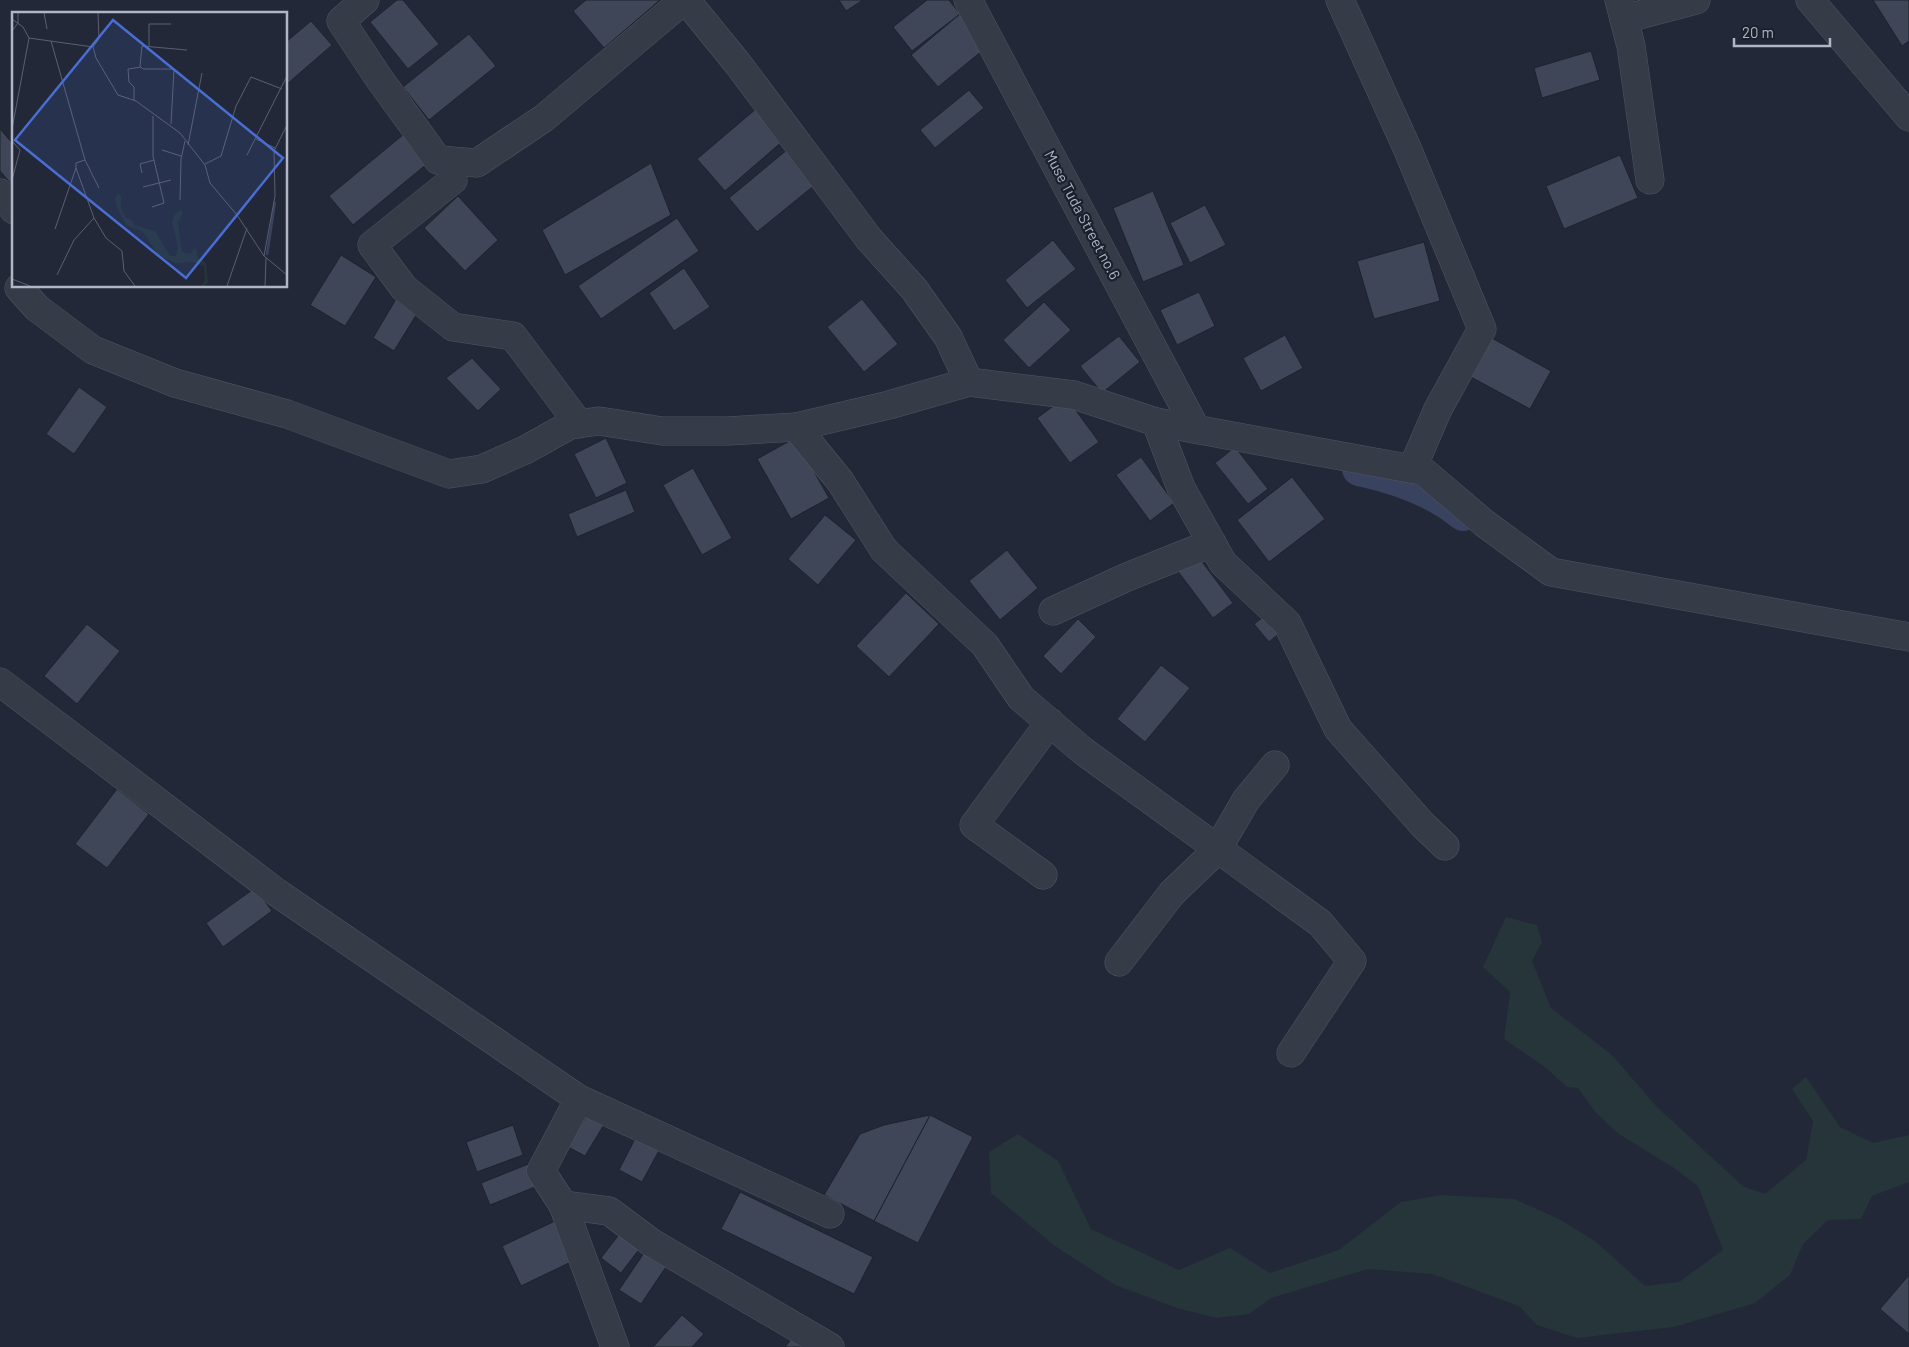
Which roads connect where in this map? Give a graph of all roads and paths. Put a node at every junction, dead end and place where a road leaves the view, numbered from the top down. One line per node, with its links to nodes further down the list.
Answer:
1 (365, 0): 9 (street)
2 (685, 0): 9 (street); 14 (street)
3 (968, 0): 18 (street, Muse Tuda Street no.6)
4 (1340, 0): 19 (street)
5 (1696, 0): 7 (street)
6 (1810, 0): 8 (street)
7 (1622, 9): 10 (street)
8 (1909, 117)
9 (450, 161): 16 (street)
10 (1650, 180)
11 (0, 192): 12 (street)
12 (12, 207)
13 (13, 291): 16 (street)
14 (969, 382): 15 (street); 17 (street)
15 (1156, 422): 18 (street); 20 (street)
16 (579, 424): 17 (street)
17 (796, 427): 24 (street)
18 (1196, 429): 19 (street)
19 (1412, 469): 22 (street)
20 (1212, 543): 21 (street); 26 (street)
21 (1053, 611)
22 (1909, 637)
23 (0, 682): 31 (street)
24 (1050, 722): 27 (street); 28 (street)
25 (1275, 765): 27 (street)
26 (1445, 846)
27 (1217, 850): 29 (street); 30 (street)
28 (1043, 875)
29 (1119, 962)
30 (1291, 1053)
31 (579, 1099): 32 (street); 33 (street)
32 (563, 1205): 34 (street); 35 (street)
33 (830, 1214)
34 (615, 1347)
35 (830, 1347)

